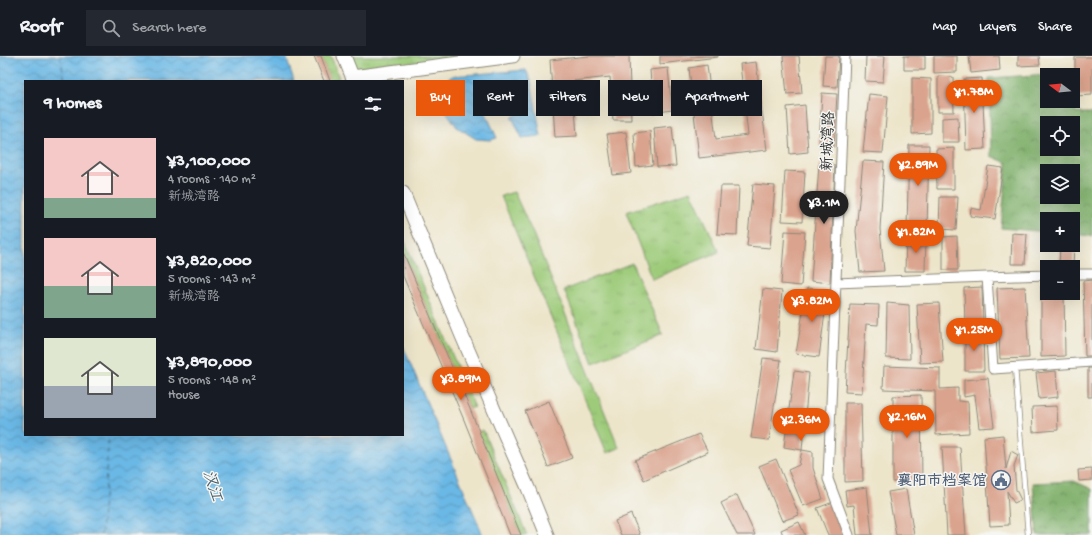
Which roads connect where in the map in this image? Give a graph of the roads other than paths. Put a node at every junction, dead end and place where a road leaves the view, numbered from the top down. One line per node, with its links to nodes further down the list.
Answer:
1 (344, 56): 4 (street)
2 (513, 56): 4 (street)
3 (845, 56): 10 (street, 新城湾路)
4 (353, 79)
5 (404, 195): 13 (street)
6 (1080, 274): 7 (street)
7 (1092, 274)
8 (1040, 275): 9 (street)
9 (987, 277): 10 (street); 12 (street)
10 (836, 283): 14 (street, 新城湾路)
11 (1092, 362): 12 (street)
12 (1015, 367): 15 (lane)
13 (547, 535)
14 (849, 535)
15 (1028, 535)

